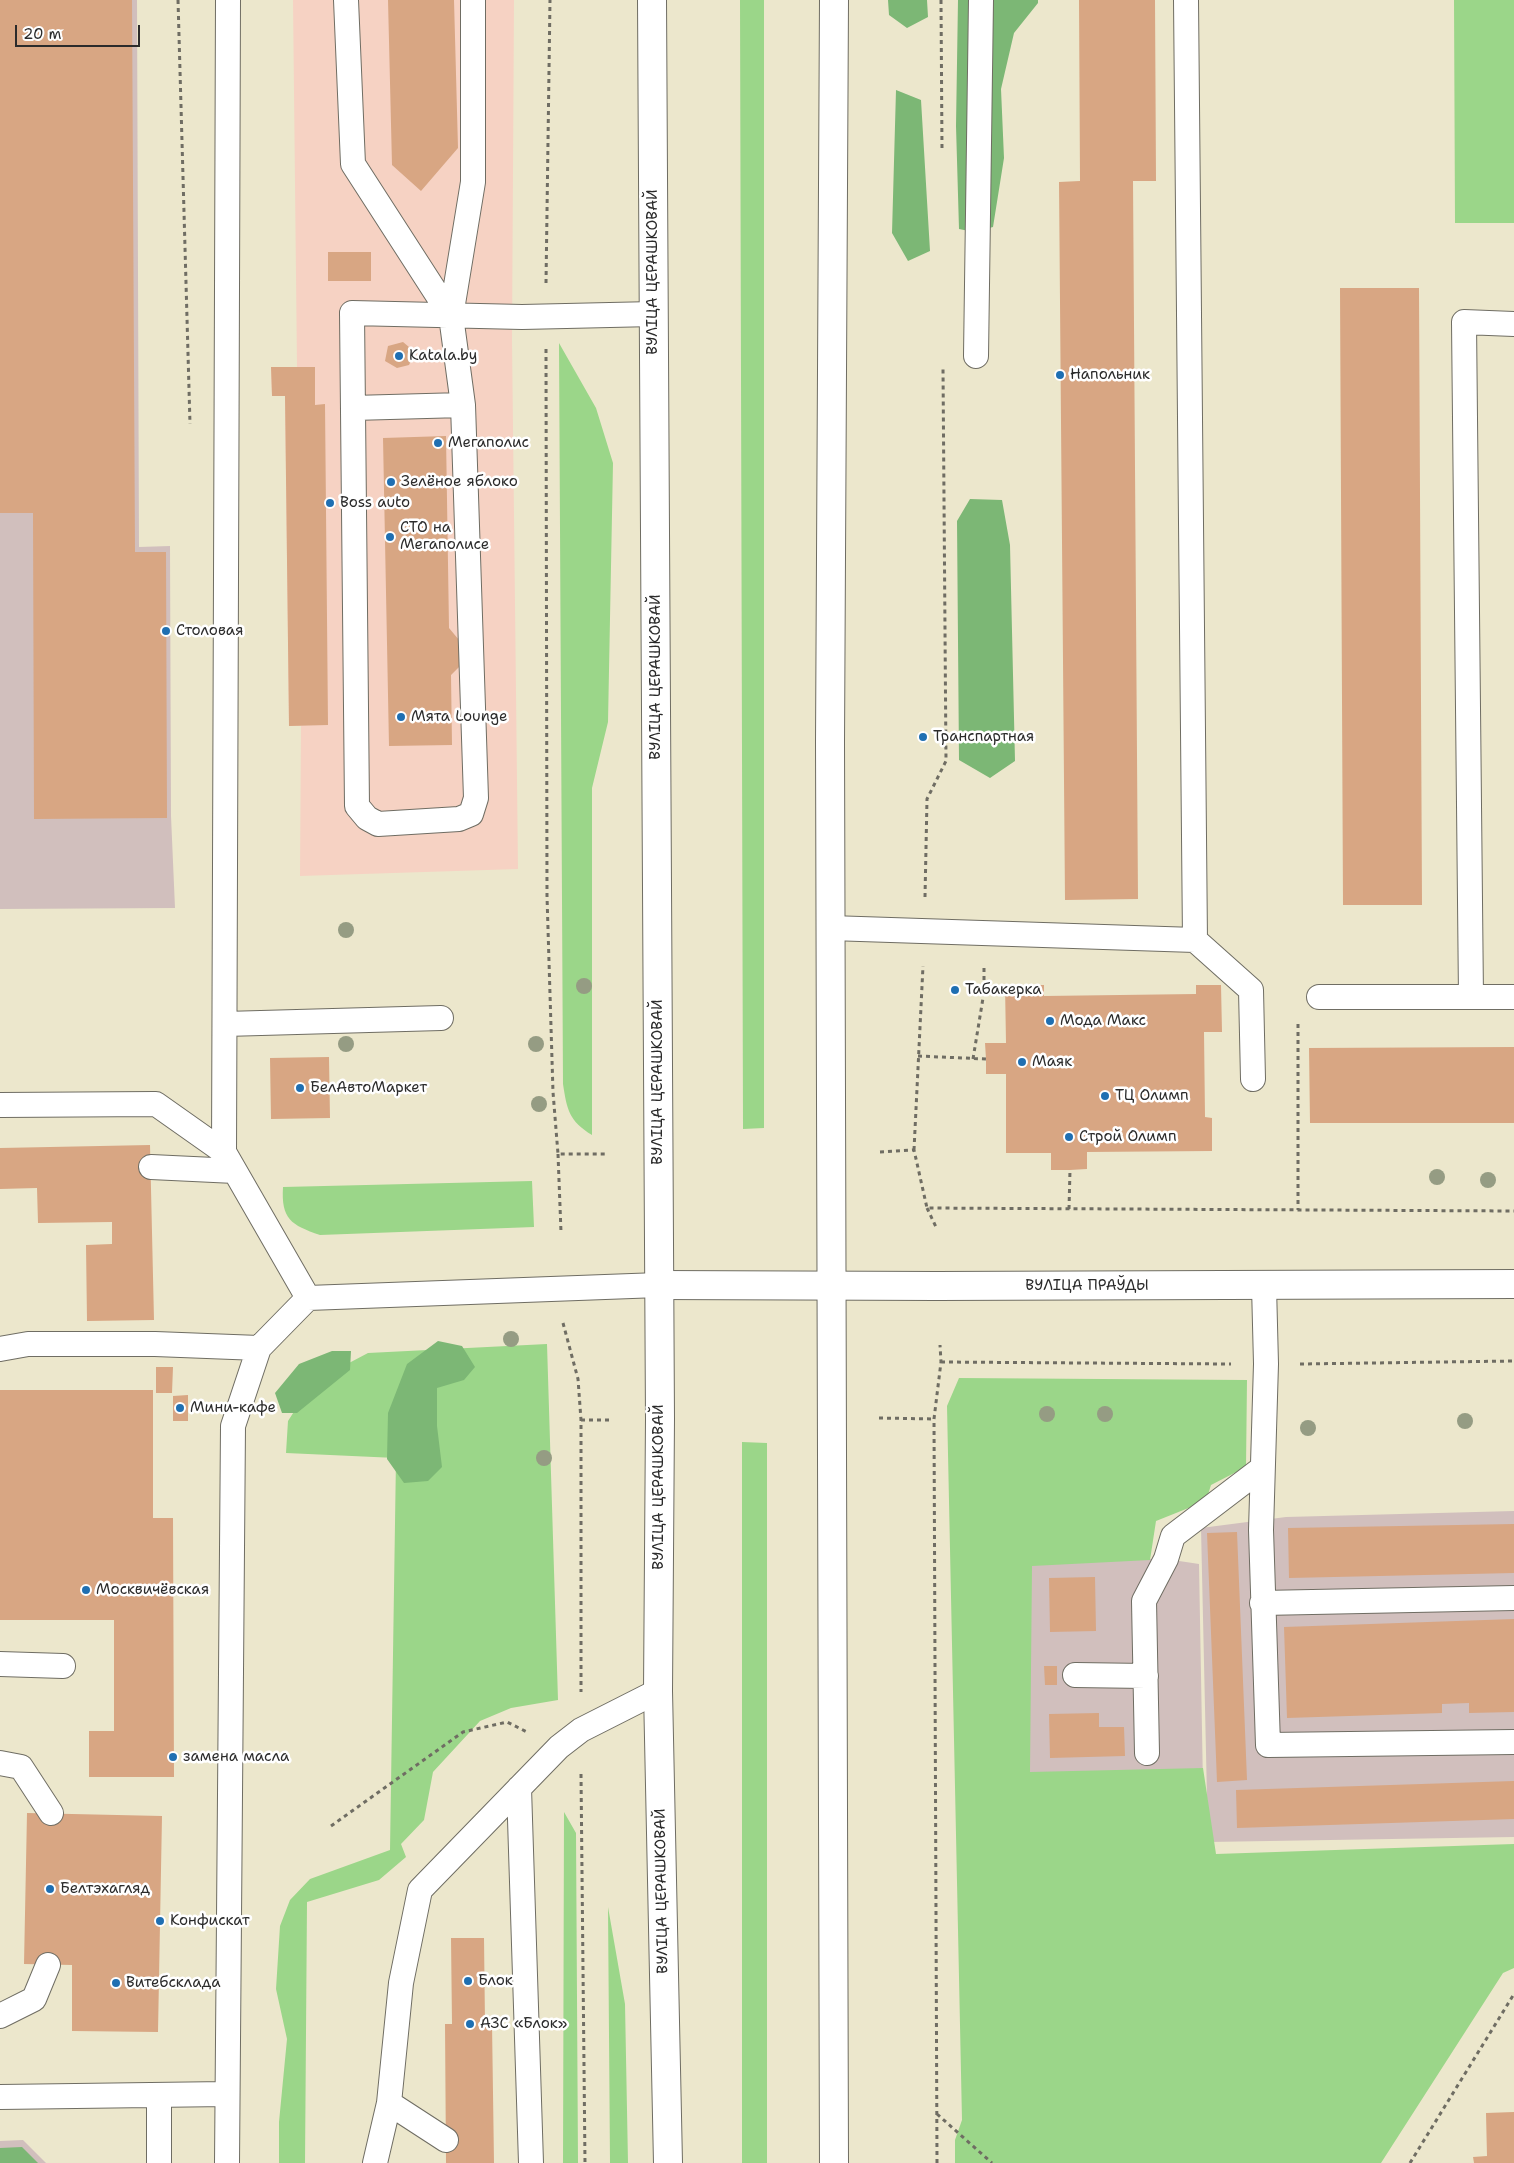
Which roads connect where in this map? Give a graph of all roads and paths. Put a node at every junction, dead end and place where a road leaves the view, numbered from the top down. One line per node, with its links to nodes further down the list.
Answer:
1 (228, 0): 28 (lane)
2 (346, 0): 12 (lane)
3 (474, 0): 12 (lane)
4 (550, 0): 13 (path)
5 (652, 0): 11 (main road, ВУЛІЦА ЦЕРАШКОВАЙ)
6 (834, 0): 19 (main road)
7 (941, 0): 10 (path)
8 (982, 0): 15 (lane)
9 (1186, 0): 21 (lane)
10 (942, 158)
11 (654, 314): 13 (lane); 48 (main road, ВУЛІЦА ЦЕРАШКОВАЙ)
12 (451, 316): 13 (lane); 17 (lane); 18 (lane)
13 (546, 316): 36 (path)
14 (1514, 324): 24 (lane)
15 (976, 356)
16 (944, 366): 20 (path)
17 (463, 405): 18 (lane); 18 (lane)
18 (353, 408)
19 (830, 928): 20 (lane); 49 (main road)
20 (924, 931): 21 (lane); 29 (path)
21 (1195, 940): 32 (lane)
22 (984, 977): 30 (path)
23 (1320, 997): 24 (lane)
24 (1470, 997): 25 (lane)
25 (1514, 997)
26 (1298, 1015): 43 (path)
27 (441, 1018): 28 (lane)
28 (225, 1024): 38 (lane)
29 (918, 1056): 30 (path); 34 (path)
30 (973, 1059): 31 (path)
31 (986, 1059)
32 (1253, 1079)
33 (0, 1106): 38 (lane)
34 (914, 1150): 35 (path); 41 (path)
35 (880, 1152)
36 (558, 1154): 37 (path); 46 (path)
37 (605, 1154)
38 (230, 1162): 39 (lane); 51 (lane)
39 (151, 1167)
40 (1070, 1170): 42 (path)
41 (927, 1208): 42 (path); 45 (path)
42 (1069, 1209): 43 (path)
43 (1298, 1210): 44 (path)
44 (1514, 1211)
45 (936, 1227)
46 (561, 1232)
47 (1514, 1284): 50 (main road, ВУЛІЦА ПРАЎДЫ)
48 (659, 1285): 49 (main road, ВУЛІЦА ПРАЎДЫ); 51 (lane); 69 (main road, ВУЛІЦА ЦЕРАШКОВАЙ)
49 (832, 1286): 50 (main road, ВУЛІЦА ПРАЎДЫ); 91 (main road)
50 (1264, 1286): 57 (lane)
51 (308, 1298): 53 (lane)
52 (940, 1345): 56 (path)
53 (259, 1348): 54 (lane); 80 (lane)
54 (0, 1349)
55 (1514, 1361): 57 (path)
56 (941, 1362): 57 (path); 59 (path)
57 (1266, 1364): 62 (lane)
58 (879, 1418): 59 (path)
59 (934, 1418): 84 (path)
60 (580, 1420): 61 (path)
61 (609, 1420)
62 (1261, 1469): 64 (lane); 68 (lane)
63 (1514, 1598): 64 (lane)
64 (1262, 1603): 70 (lane)
65 (0, 1664): 66 (lane)
66 (63, 1666)
67 (1075, 1675): 68 (lane)
68 (1146, 1676): 72 (lane)
69 (658, 1691): 71 (lane); 90 (main road, ВУЛІЦА ЦЕРАШКОВАЙ)
70 (1514, 1742)
71 (559, 1747): 74 (lane); 76 (path)
72 (1147, 1753)
73 (0, 1763): 75 (lane)
74 (520, 1788): 83 (lane); 89 (lane)
75 (51, 1813)
76 (331, 1826)
77 (48, 1965): 79 (lane)
78 (1514, 1994): 94 (path)
79 (0, 2016)
80 (226, 2094): 81 (lane); 87 (lane)
81 (159, 2095): 82 (lane); 86 (lane)
82 (0, 2097)
83 (389, 2103): 85 (lane); 88 (lane)
84 (937, 2113): 92 (path); 93 (path)
85 (446, 2140)
86 (159, 2163)
87 (227, 2163)
88 (375, 2163)
89 (531, 2163)
90 (668, 2163)
91 (834, 2163)
92 (937, 2163)
93 (992, 2163)
94 (1410, 2163)

